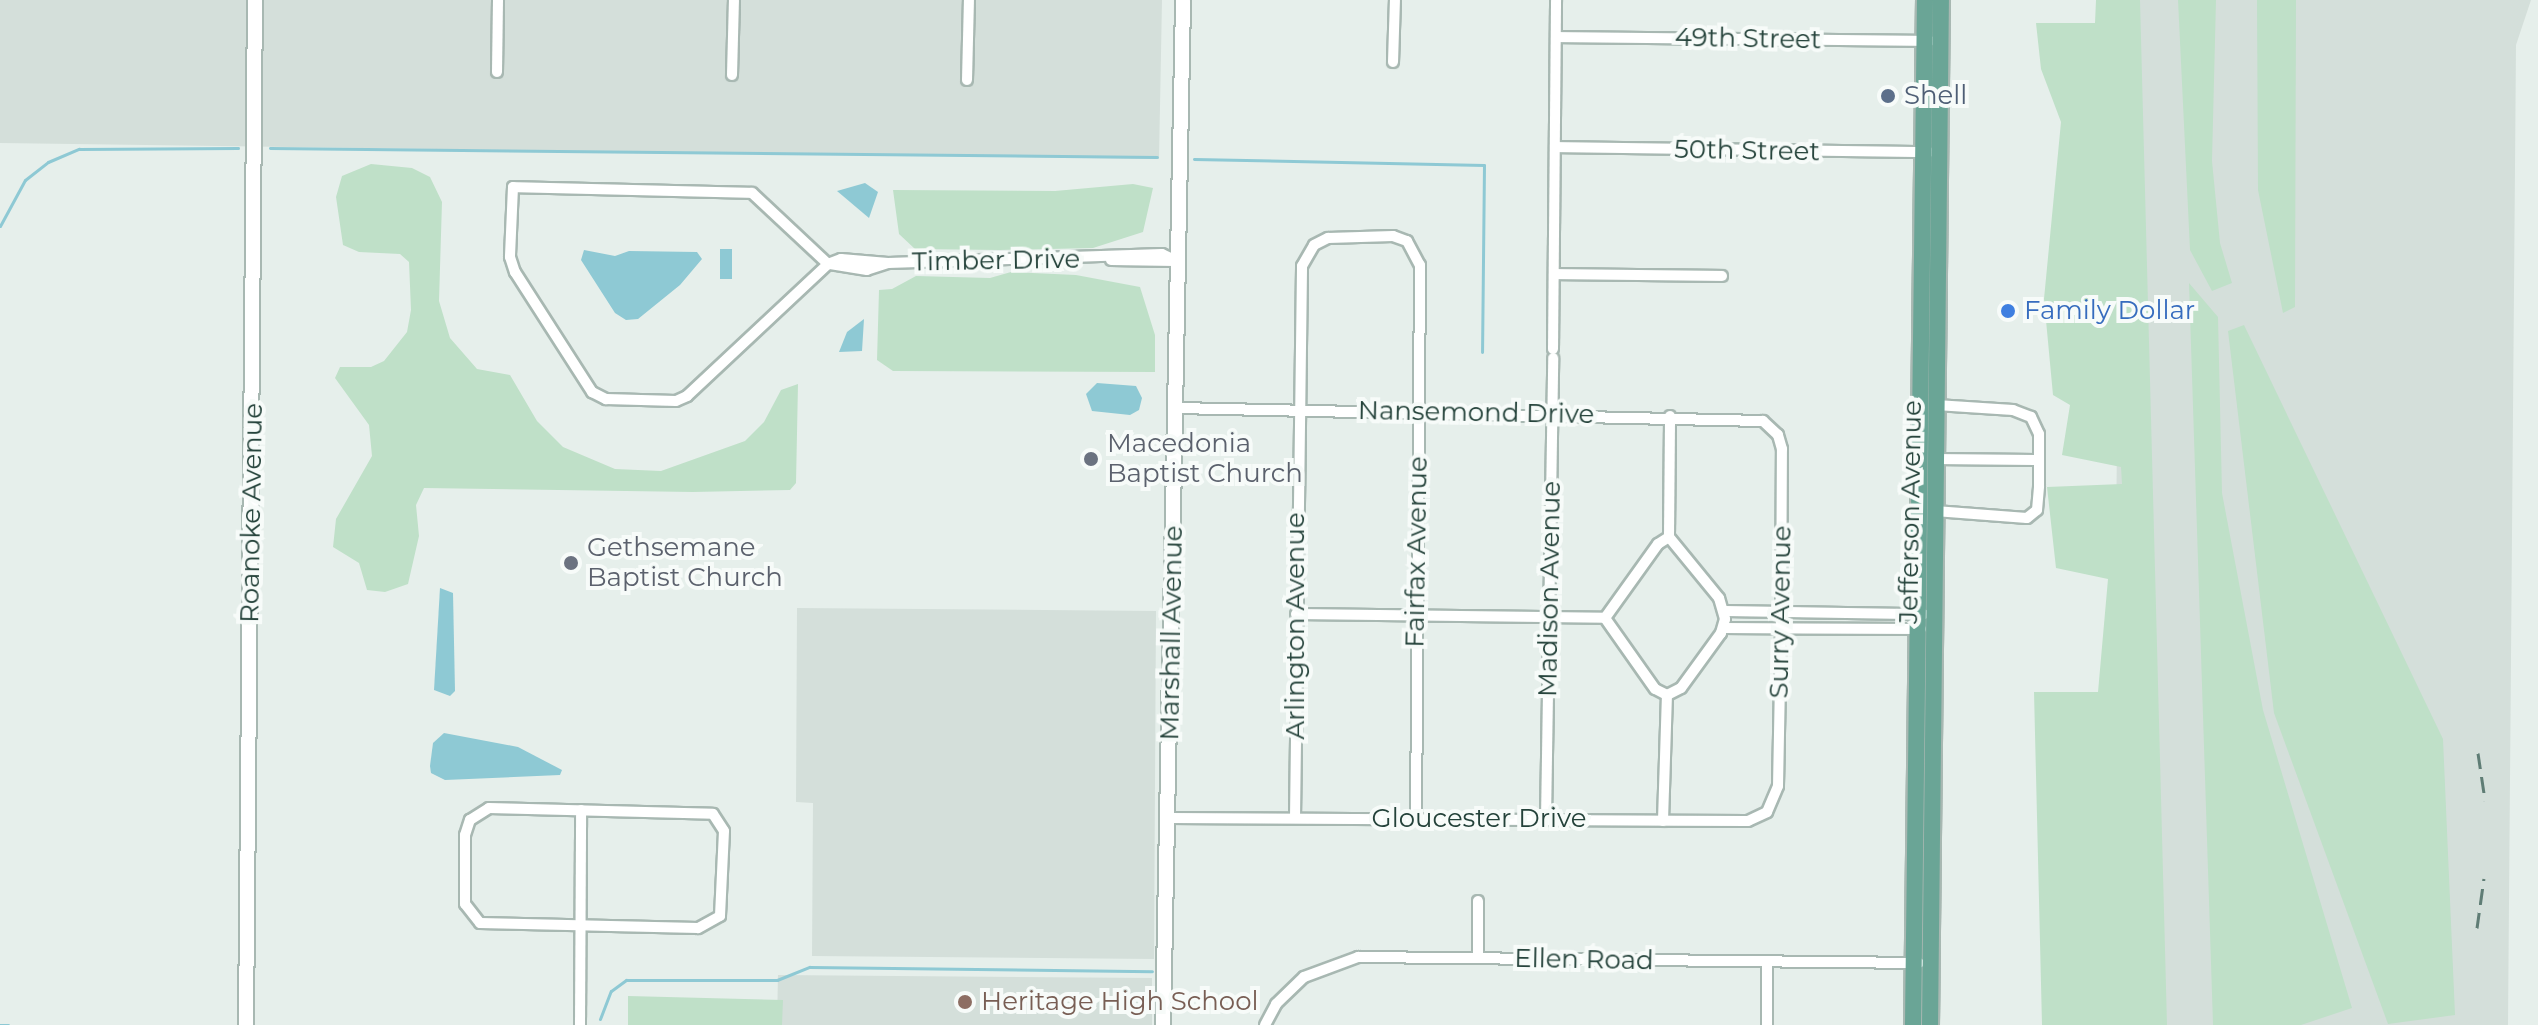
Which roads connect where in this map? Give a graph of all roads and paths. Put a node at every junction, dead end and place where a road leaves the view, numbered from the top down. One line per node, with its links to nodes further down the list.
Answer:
1 (255, 0): 56 (street, Roanoke Avenue)
2 (498, 0): 13 (street)
3 (734, 0): 14 (street)
4 (969, 0): 15 (street)
5 (1183, 0): 19 (street, Marshall Avenue)
6 (1395, 0): 12 (street)
7 (1556, 0): 10 (street, Madison Avenue)
8 (1925, 0): 11 (main road, Jefferson Avenue)
9 (1941, 0): 11 (main road, Jefferson Avenue)
10 (1556, 37): 11 (street, 49th Street); 16 (street, Madison Avenue)
11 (1932, 41): 17 (main road, Jefferson Avenue)
12 (1393, 62)
13 (497, 72)
14 (732, 75)
15 (967, 80)
16 (1555, 147): 17 (street, 50th Street); 21 (street, Madison Avenue)
17 (1931, 152): 23 (main road, Jefferson Avenue); 30 (main road, Jefferson Avenue)
18 (1407, 241): 25 (street, Arlington Avenue); 26 (street, Fairfax Avenue)
19 (1177, 261): 20 (street, Timber Drive); 24 (street, Marshall Avenue)
20 (828, 264): 20 (street)
21 (1554, 274): 22 (street); 27 (street, Madison Avenue)
22 (1722, 276)
23 (1936, 405): 30 (main road, Jefferson Avenue); 31 (street)
24 (1175, 408): 25 (street, Nansemond Drive); 46 (street, Marshall Avenue)
25 (1300, 410): 26 (street, Nansemond Drive); 36 (street, Arlington Avenue)
26 (1419, 412): 27 (street, Nansemond Drive); 37 (street, Fairfax Avenue)
27 (1552, 414): 28 (street, Nansemond Drive); 38 (street, Madison Avenue)
28 (1670, 416): 29 (street, Nansemond Drive); 33 (street)
29 (1774, 429): 35 (street, Surry Avenue)
30 (1928, 459): 31 (street); 32 (main road, Jefferson Avenue); 40 (main road, Jefferson Avenue)
31 (2035, 460): 32 (street)
32 (1935, 511): 40 (main road, Jefferson Avenue)
33 (1669, 537): 34 (street); 39 (street)
34 (1725, 611): 35 (street); 41 (street)
35 (1781, 611): 40 (street); 42 (street, Surry Avenue)
36 (1296, 614): 37 (street); 47 (street, Arlington Avenue)
37 (1416, 616): 38 (street); 48 (street, Fairfax Avenue)
38 (1549, 617): 39 (street); 49 (street, Madison Avenue)
39 (1605, 618): 43 (street)
40 (1926, 621): 42 (street); 55 (main road, Jefferson Avenue)
41 (1723, 628): 42 (street); 43 (street)
42 (1781, 628): 44 (street, Surry Avenue)
43 (1667, 695): 50 (street)
44 (1776, 796): 50 (street, Gloucester Drive)
45 (581, 810): 52 (street); 52 (street); 52 (street)
46 (1170, 818): 47 (street, Gloucester Drive); 58 (street, Marshall Avenue)
47 (1295, 818): 48 (street, Gloucester Drive)
48 (1416, 819): 49 (street, Gloucester Drive)
49 (1546, 820): 50 (street, Gloucester Drive)
50 (1663, 821)
51 (1478, 901): 53 (street)
52 (581, 927): 57 (street)
53 (1478, 958): 54 (street, Ellen Road); 59 (street, Ellen Road)
54 (1767, 962): 55 (street, Ellen Road); 60 (street)
55 (1922, 963): 61 (main road, Jefferson Avenue); 62 (main road, Jefferson Avenue)
56 (246, 1025)
57 (580, 1025)
58 (1163, 1025)
59 (1265, 1025)
60 (1767, 1025)
61 (1913, 1025)
62 (1930, 1025)

